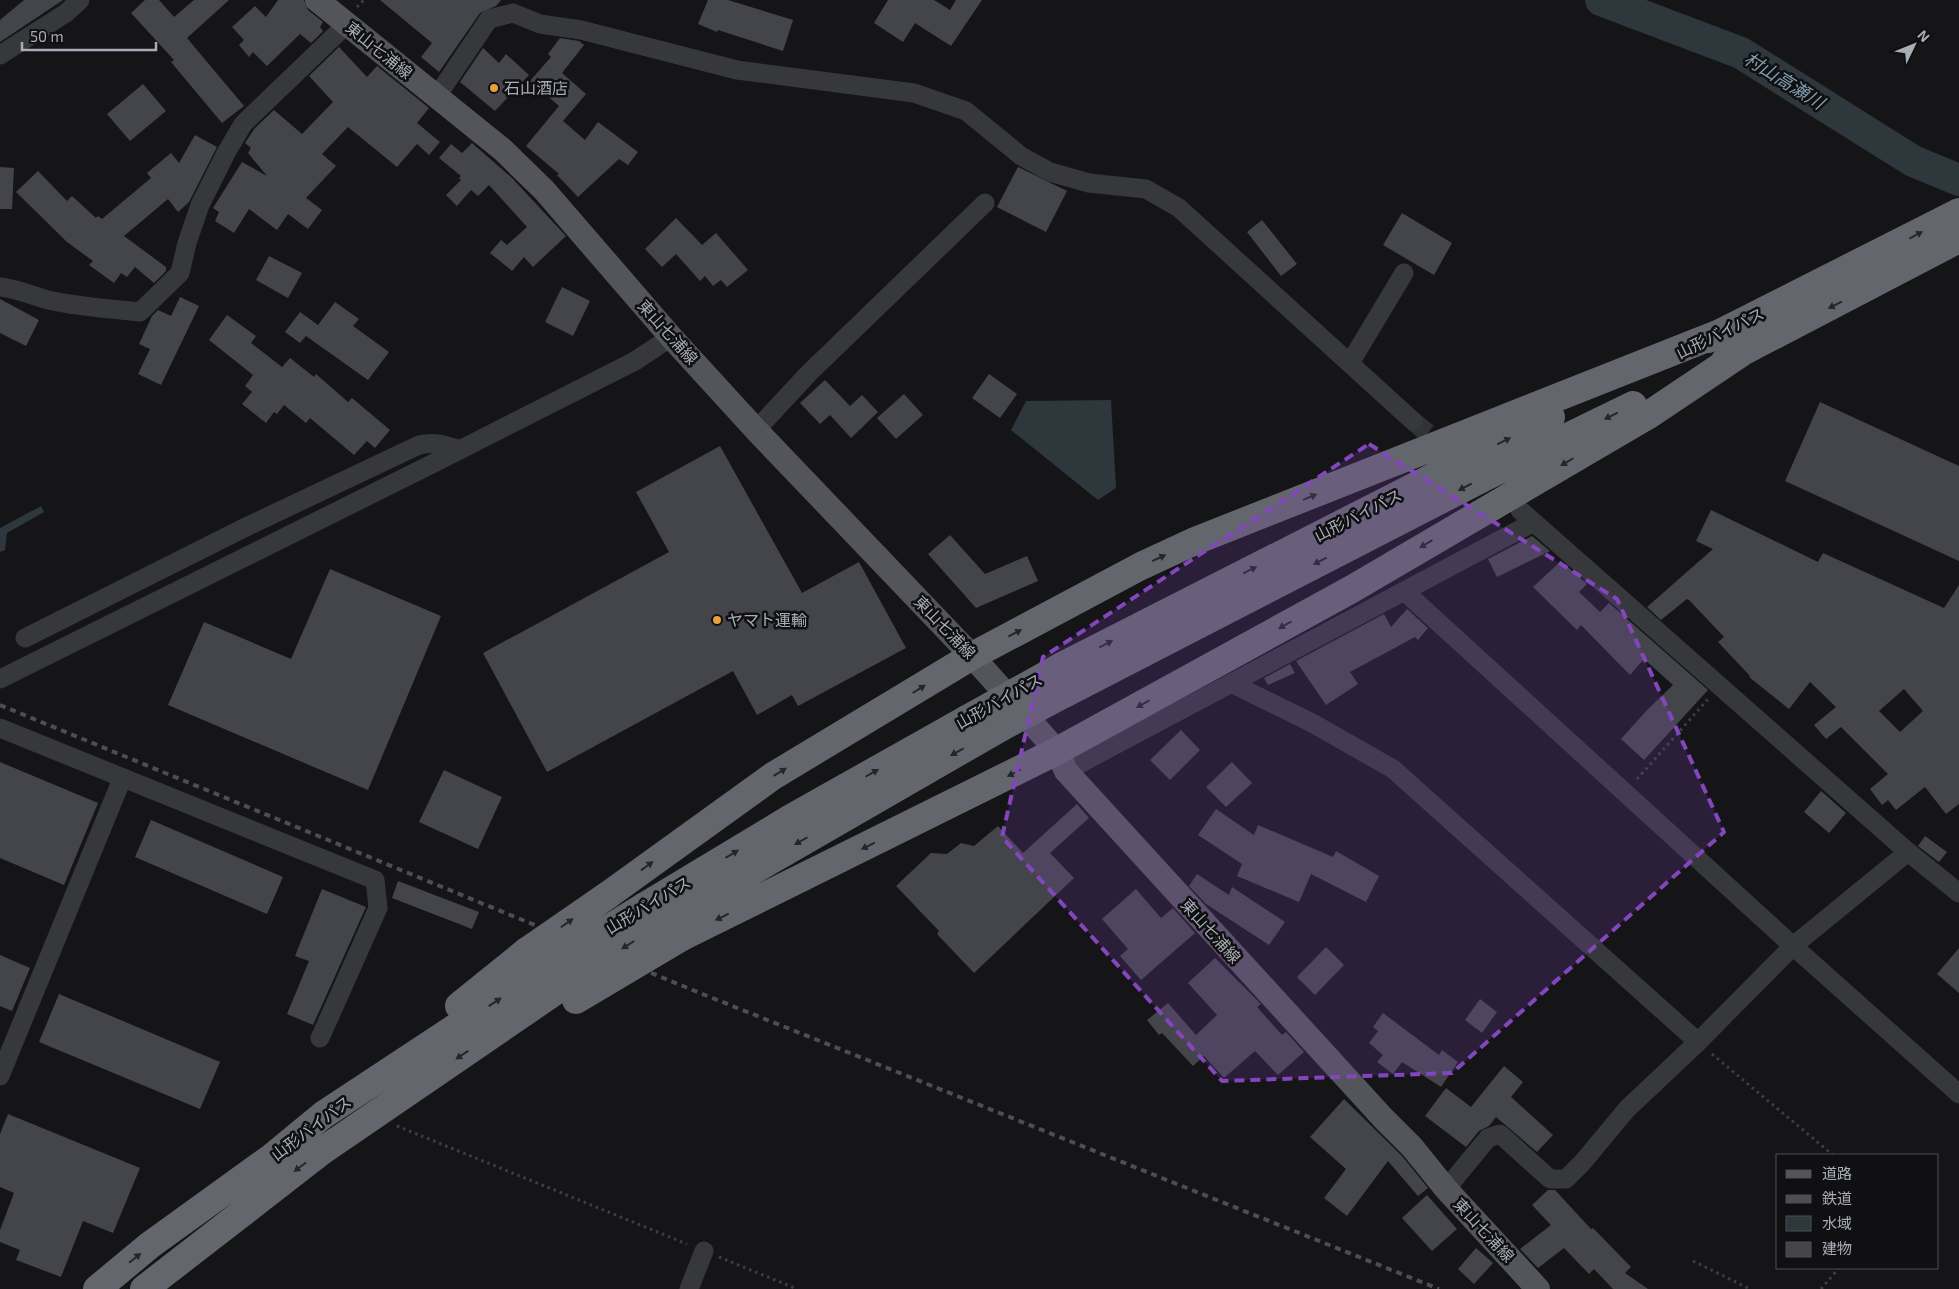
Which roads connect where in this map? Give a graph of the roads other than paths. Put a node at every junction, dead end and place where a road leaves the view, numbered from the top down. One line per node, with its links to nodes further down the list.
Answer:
1 (80, 0): 4 (street)
2 (317, 0): 3 (main road, 東山七浦線)
3 (347, 24): 5 (main road, 東山七浦線); 11 (street)
4 (0, 55)
5 (438, 96): 13 (main road, 東山七浦線); 15 (street)
6 (985, 203): 17 (street)
7 (1959, 212): 9 (highway, 山形バイパス, one-way to 7)
8 (1959, 239): 9 (highway, 山形バイパス)
9 (1875, 270): 12 (highway, 山形バイパス); 14 (highway, 山形バイパス, one-way to 14)
10 (1404, 273): 15 (street)
11 (0, 287)
12 (1725, 331): 21 (highway, one-way to 12); 31 (highway, 山形バイパス, one-way to 12, bridge)
13 (671, 337): 17 (main road, 東山七浦線); 18 (street)
14 (1741, 353): 25 (highway, one-way to 25); 29 (highway, 山形バイパス, one-way to 29, bridge)
15 (1350, 363): 16 (street)
16 (1413, 420)
17 (756, 430): 21 (main road, 東山七浦線)
18 (460, 450): 20 (street); 22 (street)
19 (1404, 591): 23 (street); 27 (street); 30 (street)
20 (24, 638)
21 (972, 656): 25 (main road, 東山七浦線); 31 (highway, one-way to 21, bridge)
22 (0, 678)
23 (1231, 683): 25 (street); 33 (street)
24 (0, 728): 26 (street)
25 (1061, 761): 29 (highway, one-way to 29); 37 (main road, 東山七浦線)
26 (122, 779): 32 (street); 34 (street)
27 (1908, 852): 28 (street); 30 (street)
28 (1959, 893)
29 (675, 928): 31 (highway, 山形バイパス, one-way to 31, bridge)
30 (1792, 946): 33 (street); 35 (street)
31 (552, 977): 36 (highway, 山形バイパス, one-way to 36); 36 (highway); 40 (highway, 山形バイパス, one-way to 31)
32 (320, 1038)
33 (1698, 1042): 37 (street)
34 (0, 1076)
35 (1959, 1094)
36 (322, 1150): 39 (highway, 山形バイパス, one-way to 39)
37 (1446, 1189): 44 (main road, 東山七浦線)
38 (704, 1251): 43 (street)
39 (179, 1260): 41 (highway, 山形バイパス); 42 (highway)
40 (97, 1289)
41 (144, 1289)
42 (150, 1289)
43 (689, 1289)
44 (1538, 1289)

